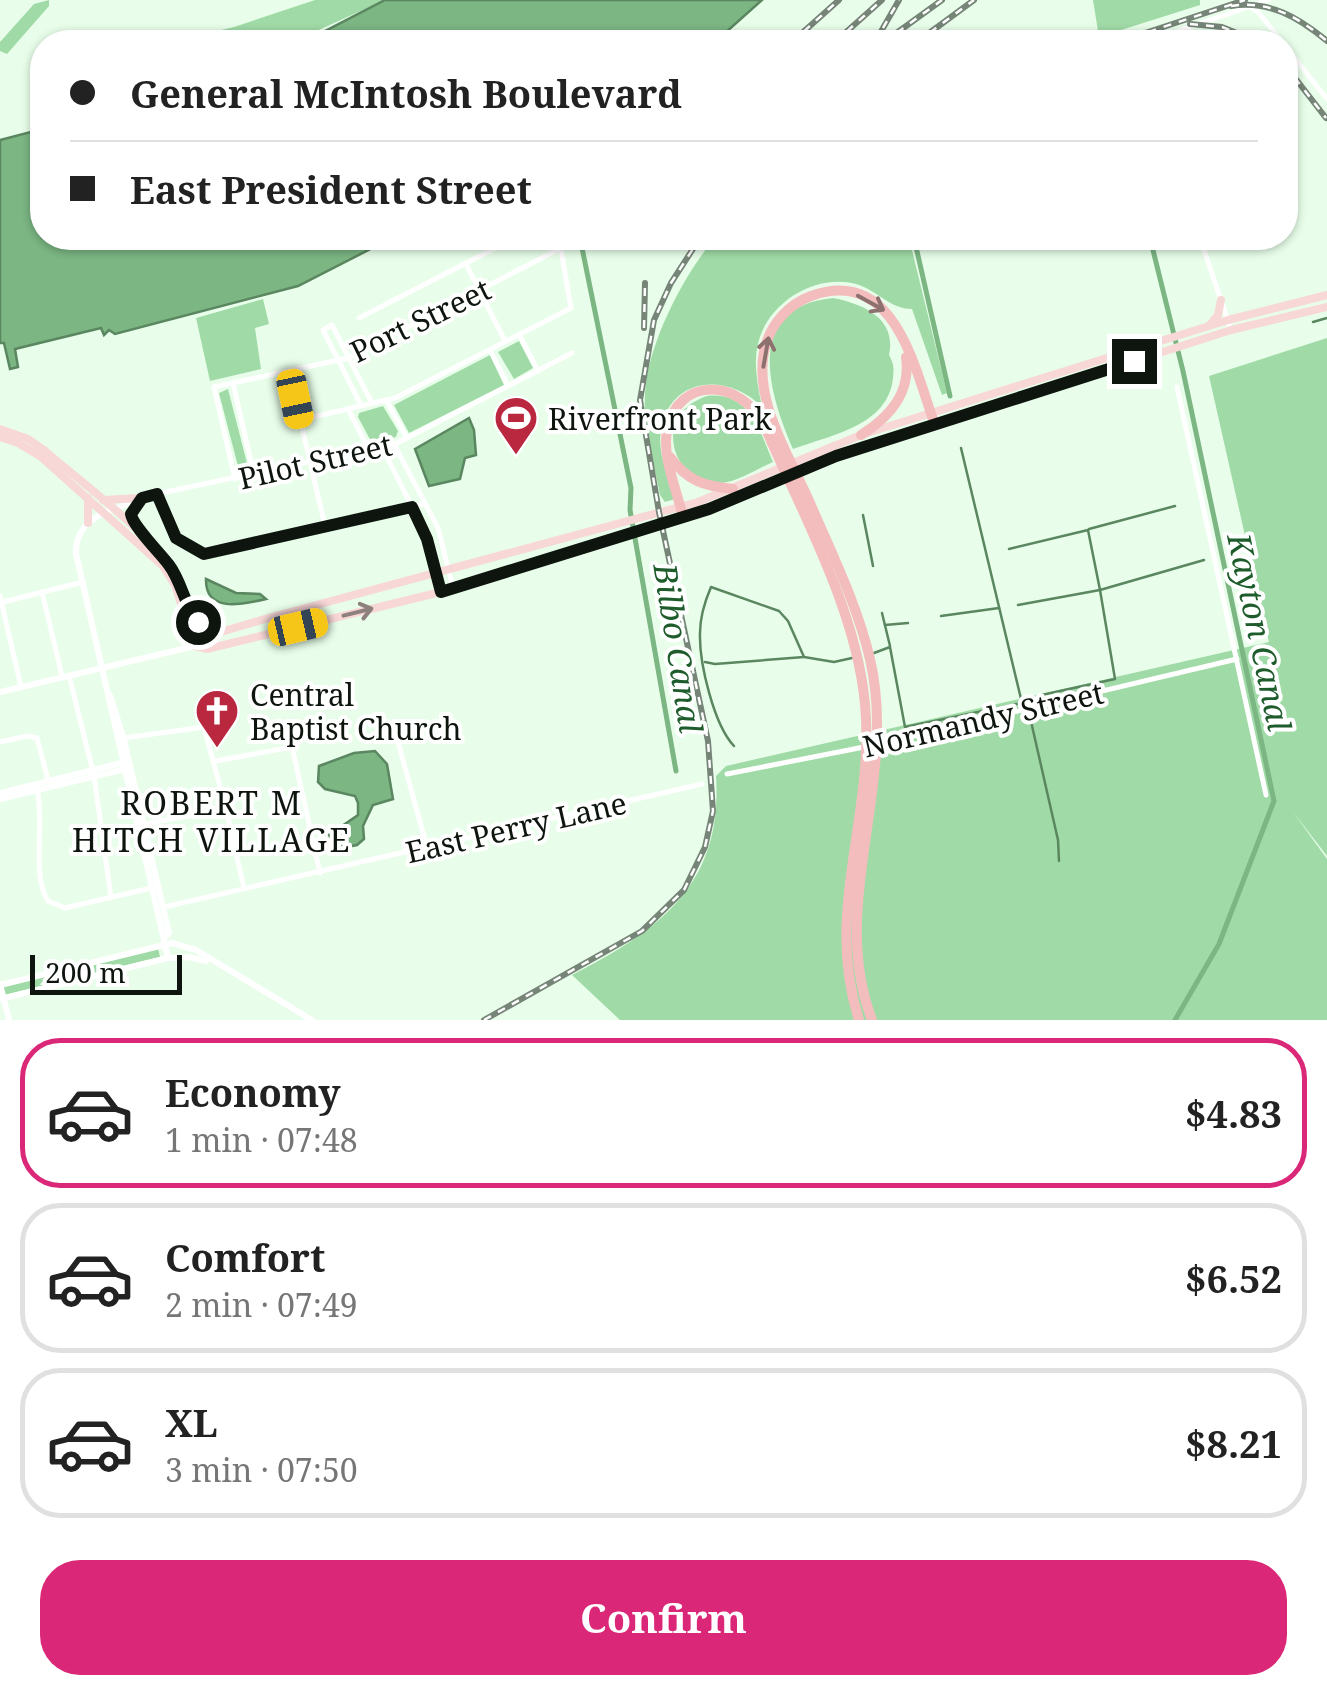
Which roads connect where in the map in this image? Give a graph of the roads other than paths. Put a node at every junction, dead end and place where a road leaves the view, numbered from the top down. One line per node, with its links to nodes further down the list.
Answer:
1 (1268, 0): 2 (street)
2 (1250, 7): 3 (street); 4 (street)
3 (1182, 30)
4 (1273, 30)
5 (1298, 62): 6 (street)
6 (1327, 99)
7 (491, 250): 11 (street)
8 (557, 250): 12 (street, Port Street)
9 (561, 250): 20 (street)
10 (1204, 250): 14 (street)
11 (465, 263): 12 (street); 16 (street)
12 (479, 290): 21 (street); 25 (street, Port Street)
13 (1327, 295): 17 (main road)
14 (1221, 300): 17 (street); 18 (main road)
15 (1327, 306): 17 (main road)
16 (359, 318)
17 (1230, 325): 18 (main road); 22 (main road)
18 (1209, 326): 22 (main road)
19 (901, 331): 37 (highway); 39 (highway); 106 (highway, one-way to 19)
20 (519, 334): 21 (street); 28 (street)
21 (505, 341): 23 (street)
22 (1176, 342): 37 (main road)
23 (490, 350): 30 (street); 32 (street)
24 (572, 353): 28 (street, Pilot Street)
25 (348, 358): 26 (street, Port Street); 26 (street); 33 (street)
26 (338, 360): 27 (street, Port Street); 34 (street)
27 (289, 371): 29 (street, Port Street); 36 (street)
28 (538, 371): 30 (street, Pilot Street)
29 (233, 383): 47 (street); 48 (street, Port Street)
30 (508, 386): 41 (street, Pilot Street)
31 (1177, 387): 71 (street)
32 (386, 400): 33 (street); 41 (street)
33 (372, 403): 34 (street)
34 (362, 406): 35 (street)
35 (348, 409): 36 (street); 44 (street)
36 (300, 420): 46 (street)
37 (933, 420): 39 (main road); 57 (main road)
38 (0, 429): 52 (main road)
39 (861, 434): 49 (main road)
40 (0, 437): 51 (main road)
41 (407, 438): 42 (street, Pilot Street)
42 (394, 444): 43 (street, Pilot Street); 54 (street)
43 (382, 447): 44 (street, Pilot Street); 55 (street)
44 (368, 448): 46 (street, Pilot Street)
45 (667, 452): 49 (highway); 57 (highway); 105 (highway)
46 (310, 462): 47 (street, Pilot Street); 59 (street)
47 (254, 475): 48 (street, Pilot Street)
48 (235, 480): 50 (street, Pilot Street)
49 (732, 489): 57 (main road)
50 (157, 494): 53 (street, Pilot Street); 59 (street)
51 (88, 498): 56 (main road); 58 (main road)
52 (99, 498): 53 (main road); 56 (main road)
53 (142, 498): 56 (street, Pilot Street); 60 (main road)
54 (423, 504): 55 (street); 61 (street)
55 (412, 507): 59 (street); 62 (street)
56 (108, 511): 58 (main road); 60 (main road); 70 (main road)
57 (682, 512): 61 (main road); 64 (main road)
58 (88, 523): 63 (main road)
59 (325, 526)
60 (160, 553): 68 (main road)
61 (449, 571): 62 (main road); 64 (street)
62 (436, 574): 66 (street); 69 (main road)
63 (83, 582): 65 (street); 72 (main road)
64 (454, 589): 66 (main road)
65 (42, 592): 67 (street); 73 (street)
66 (441, 592): 70 (main road, one-way to 66)
67 (1, 600): 74 (street)
68 (190, 611): 69 (main road); 70 (main road)
69 (224, 631): 70 (main road)
70 (195, 646): 72 (main road)
71 (1237, 659): 83 (street, Normandy Street); 87 (street)
72 (102, 666): 73 (main road); 75 (main road)
73 (65, 676): 74 (main road); 82 (street)
74 (22, 686): 76 (main road)
75 (107, 690): 78 (main road); 81 (main road)
76 (0, 692)
77 (396, 731): 91 (street)
78 (124, 738): 80 (street); 81 (main road)
79 (0, 742): 84 (street)
80 (216, 761): 89 (street); 93 (street)
81 (126, 765): 82 (main road); 90 (main road)
82 (93, 773): 84 (main road); 96 (street)
83 (727, 774)
84 (49, 784): 86 (main road); 88 (main road)
85 (702, 784): 91 (street, East Perry Lane)
86 (36, 790): 88 (main road); 96 (street)
87 (1266, 795)
88 (0, 796)
89 (226, 809): 90 (street); 95 (street)
90 (140, 824): 94 (main road)
91 (428, 843): 92 (street, East Perry Lane); 92 (street)
92 (404, 853): 93 (street, East Perry Lane)
93 (320, 872): 95 (street)
94 (156, 887): 96 (street); 97 (main road); 98 (main road)
95 (244, 888): 97 (street)
96 (110, 896)
97 (164, 908): 98 (main road)
98 (165, 942): 99 (main road); 100 (main road); 101 (main road)
99 (168, 958): 100 (main road); 102 (main road)
100 (217, 965): 104 (main road)
101 (0, 984): 102 (main road)
102 (2, 998): 103 (main road)
103 (9, 1020)
104 (312, 1020)
105 (859, 1020)
106 (872, 1020)

